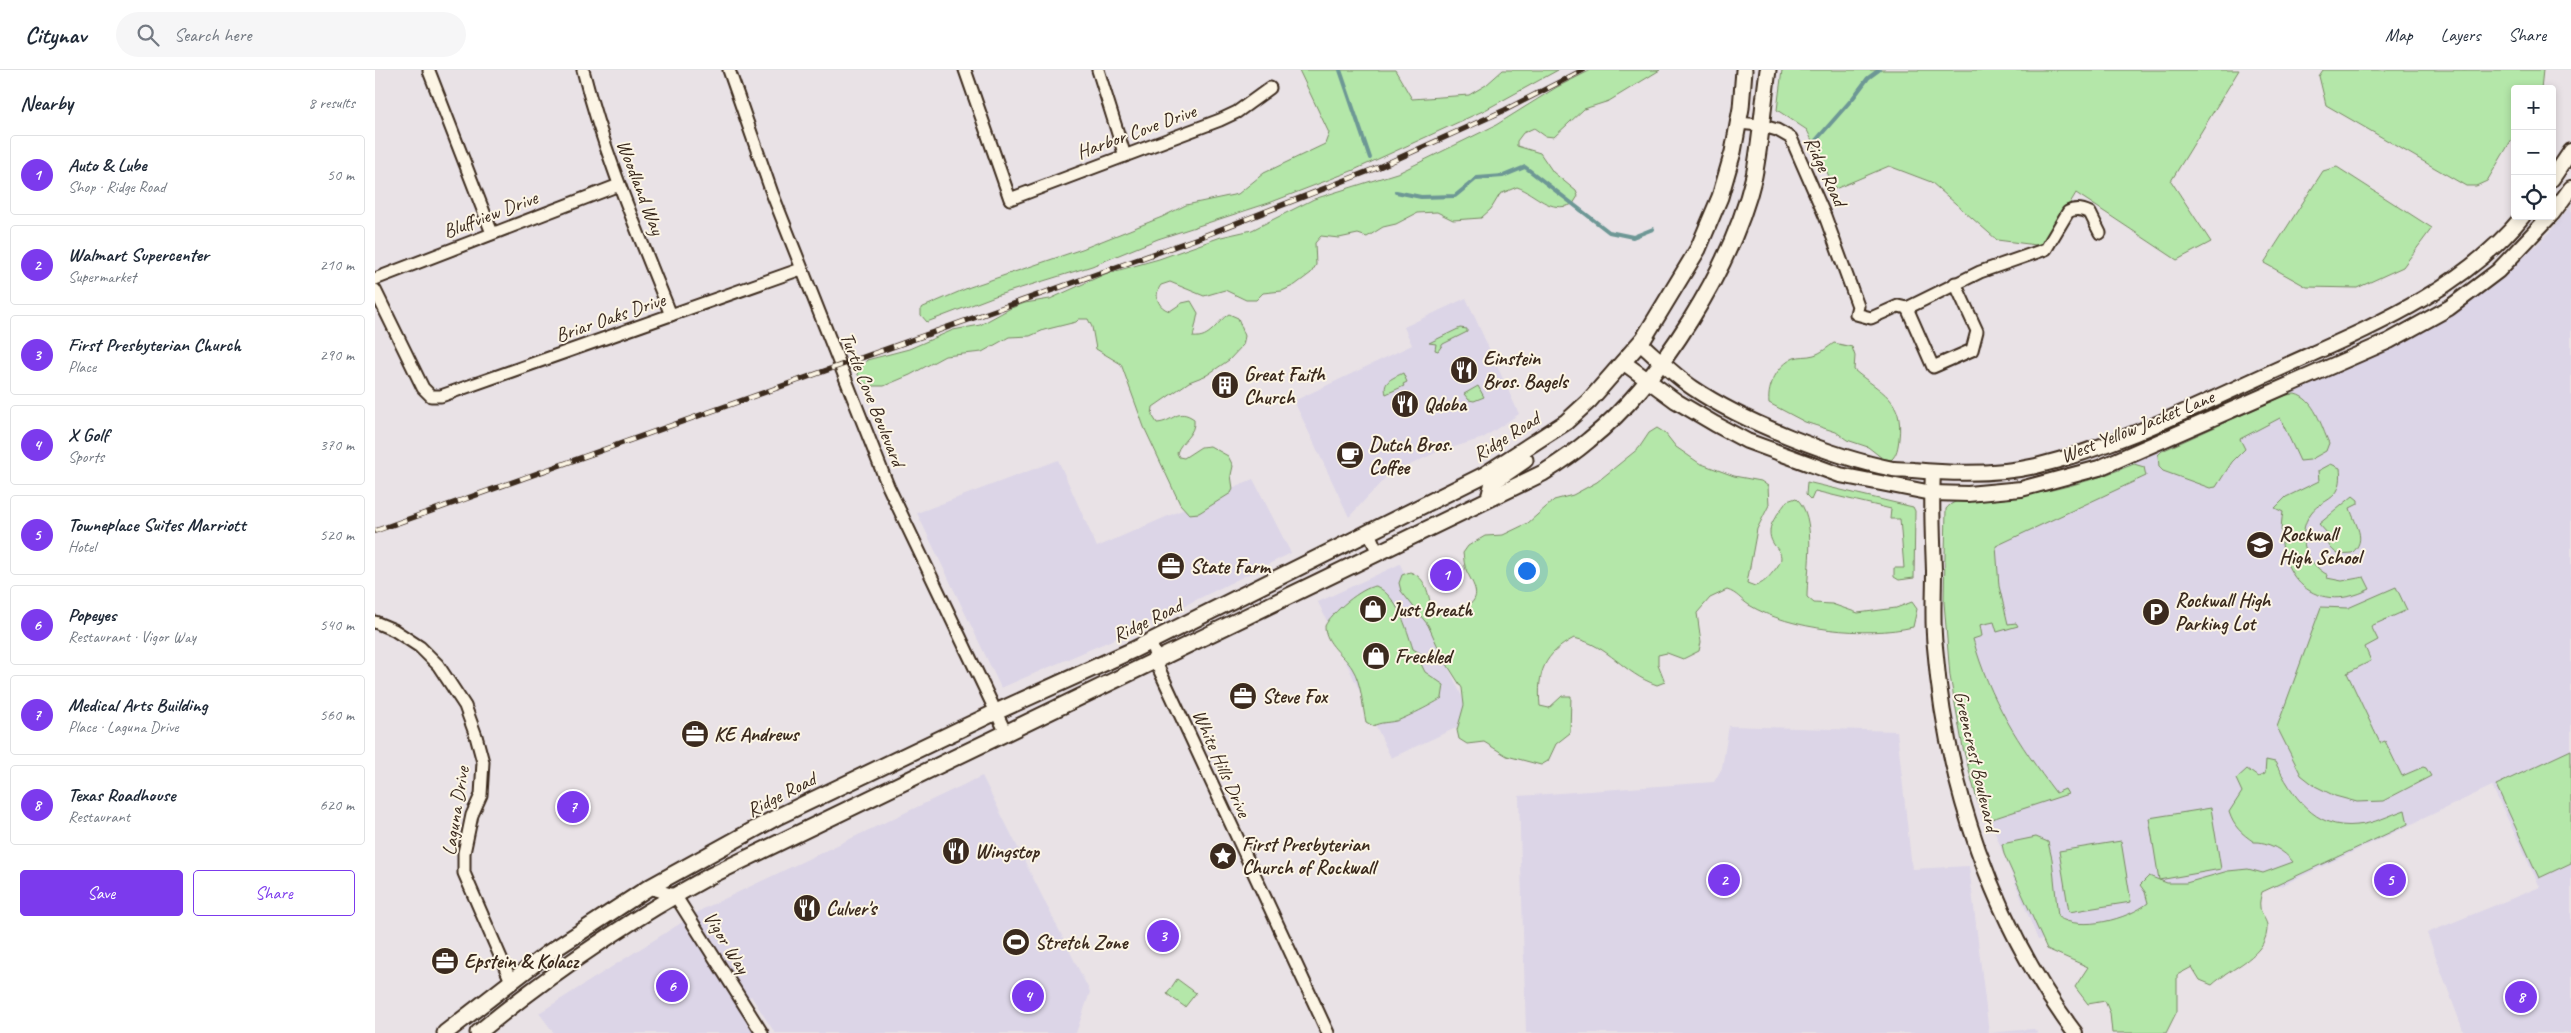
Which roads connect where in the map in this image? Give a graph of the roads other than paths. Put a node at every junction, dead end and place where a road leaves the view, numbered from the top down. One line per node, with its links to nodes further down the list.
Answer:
1 (583, 70): 14 (street, Woodland Way)
2 (729, 70): 21 (street, Turtle Cove Boulevard)
3 (965, 70): 12 (street, Harbor Cove Drive)
4 (1098, 70): 12 (street)
5 (1744, 70): 9 (main road, Ridge Road)
6 (1768, 70): 10 (main road, Ridge Road)
7 (429, 71): 19 (street)
8 (1269, 88): 12 (street, Harbor Cove Drive)
9 (1738, 123): 10 (street, Ridge Road); 27 (main road, Ridge Road)
10 (1760, 125): 25 (street, Ridge Road); 29 (main road, Ridge Road)
11 (2571, 150): 13 (street)
12 (1125, 156)
13 (2555, 175)
14 (619, 185): 19 (street, Bluffview Drive); 26 (street, Woodland Way)
15 (2571, 188): 16 (street, West Yellow Jacket Lane)
16 (2556, 208)
17 (2519, 220): 32 (street, West Yellow Jacket Lane)
18 (2546, 220): 33 (street, West Yellow Jacket Lane)
19 (492, 233): 22 (street, Bluffview Drive)
20 (2100, 233): 23 (street, Ridge Road)
21 (801, 269): 26 (street, Briar Oaks Drive); 40 (street, Turtle Cove Boulevard)
22 (375, 279)
23 (1955, 283): 25 (street, Ridge Road); 25 (street)
24 (375, 290): 26 (street, Briar Oaks Drive)
25 (1907, 308)
26 (671, 315)
27 (1640, 343): 28 (main road, Ridge Road); 29 (street, West Yellow Jacket Lane)
28 (1623, 362): 30 (street, West Yellow Jacket Lane); 31 (main road, Ridge Road)
29 (1662, 362): 30 (main road, Ridge Road); 32 (street, West Yellow Jacket Lane)
30 (1648, 381): 33 (street, West Yellow Jacket Lane); 34 (main road, Ridge Road)
31 (1566, 422): 34 (main road); 35 (main road, Ridge Road)
32 (1933, 472): 33 (street, Greencrest Boulevard)
33 (1931, 493): 49 (street, Greencrest Boulevard)
34 (1489, 498): 36 (main road, Ridge Road)
35 (1369, 533): 36 (street); 38 (main road, Ridge Road)
36 (1377, 551): 39 (main road, Ridge Road)
37 (375, 622): 44 (street, Laguna Drive)
38 (1151, 642): 39 (street, White Hills Drive); 40 (main road, Ridge Road)
39 (1155, 660): 41 (main road, Ridge Road); 48 (street, White Hills Drive)
40 (996, 712): 41 (street, Turtle Cove Boulevard); 42 (main road, Ridge Road)
41 (1005, 733): 43 (main road, Ridge Road)
42 (648, 888): 43 (street); 44 (main road, Ridge Road)
43 (675, 895): 46 (main road, Ridge Road); 47 (street, Vigor Way)
44 (511, 981): 45 (main road, Ridge Road)
45 (445, 1033)
46 (478, 1033)
47 (762, 1033)
48 (1328, 1033)
49 (2075, 1033)

